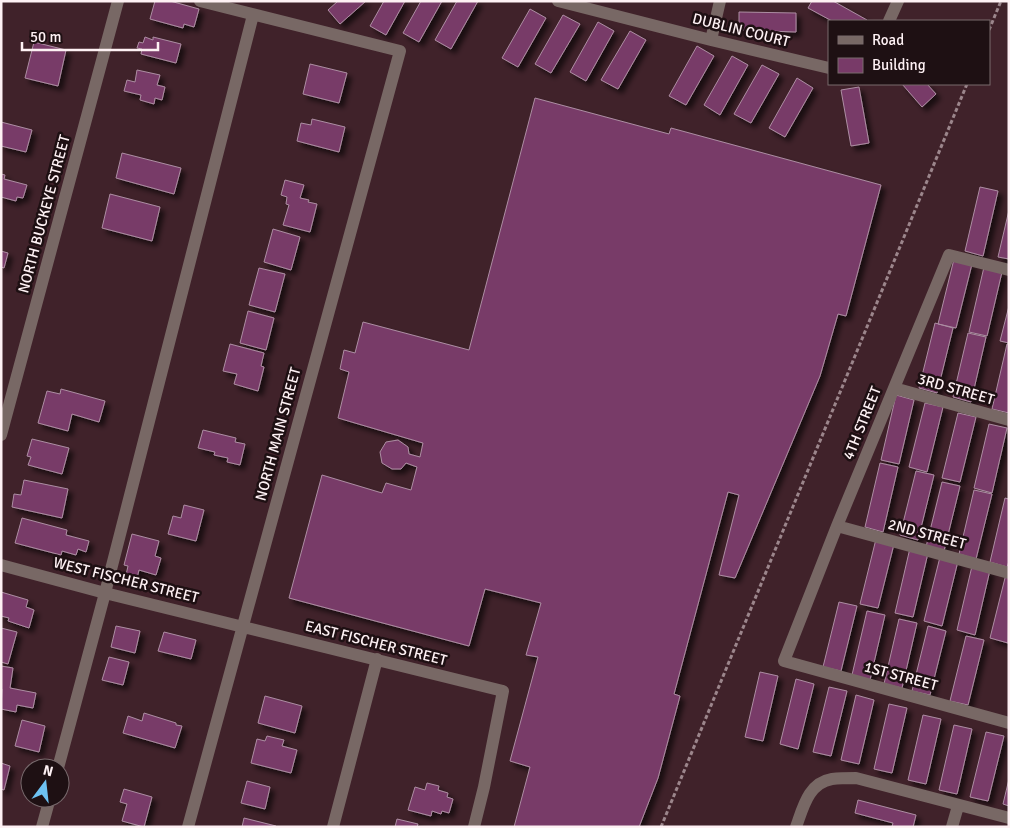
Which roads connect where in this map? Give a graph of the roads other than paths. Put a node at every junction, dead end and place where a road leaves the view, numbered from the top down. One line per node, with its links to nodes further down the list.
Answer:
1 (118, 1): 13 (street, NORTH BUCKEYE STREET)
2 (200, 1): 6 (street)
3 (558, 1): 8 (street, DUBLIN COURT)
4 (720, 1): 8 (street)
5 (898, 1): 7 (street)
6 (254, 15): 17 (street); 18 (street, NORTH MAIN STREET)
7 (889, 20)
8 (711, 40): 9 (street, DUBLIN COURT)
9 (828, 68)
10 (1009, 270): 11 (street, 4TH STREET)
11 (894, 388): 12 (street, 3RD STREET); 14 (street, 4TH STREET)
12 (1009, 420)
13 (1, 435)
14 (837, 526): 16 (street, 2ND STREET); 20 (street, 4TH STREET)
15 (1, 565): 17 (street, WEST FISCHER STREET)
16 (1009, 573)
17 (105, 593): 18 (street, WEST FISCHER STREET); 22 (street)
18 (242, 626): 19 (street, EAST FISCHER STREET); 27 (street, NORTH MAIN STREET)
19 (377, 659): 28 (street); 29 (street, EAST FISCHER STREET)
20 (784, 661): 21 (street, 1ST STREET)
21 (1009, 723)
22 (61, 758)
23 (958, 806): 25 (street); 30 (street); 31 (street)
24 (47, 808): 26 (street)
25 (1009, 818)
26 (42, 827)
27 (188, 827)
28 (333, 827)
29 (474, 827)
30 (796, 827)
31 (952, 827)

